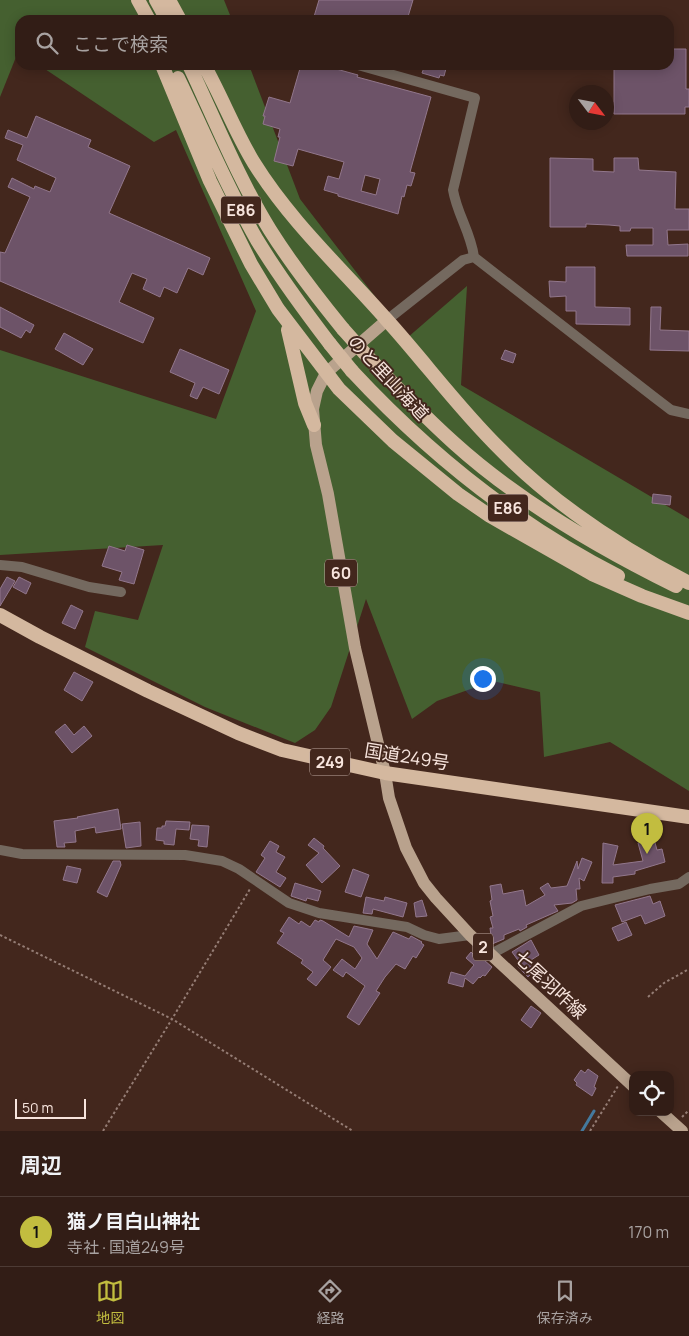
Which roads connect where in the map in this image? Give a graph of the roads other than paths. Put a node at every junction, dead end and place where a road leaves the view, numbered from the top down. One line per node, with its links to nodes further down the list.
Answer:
1 (132, 0): 5 (highway)
2 (138, 0): 6 (highway)
3 (156, 0): 7 (highway)
4 (169, 0): 8 (highway)
5 (139, 15)
6 (146, 15)
7 (164, 15)
8 (177, 15)
9 (164, 70): 15 (highway)
10 (173, 70): 24 (highway, のと里山海道 / E86, bridge)
11 (191, 70): 23 (highway, のと里山海道 / E86, bridge)
12 (207, 70): 16 (highway)
13 (376, 70): 14 (street)
14 (474, 257): 16 (street); 18 (street)
15 (282, 315): 17 (highway); 19 (highway)
16 (387, 320): 17 (main road, 60); 21 (highway)
17 (326, 373): 19 (main road, 60); 24 (highway)
18 (689, 414)
19 (314, 425): 26 (main road, 60)
20 (0, 565): 22 (street)
21 (689, 582)
22 (122, 592)
23 (689, 592)
24 (689, 611)
25 (0, 615): 26 (highway, 国道249号 / 249)
26 (385, 773): 27 (highway, 国道249号 / 249); 30 (main road, 七尾羽咋線 / 2)
27 (689, 817)
28 (0, 850): 30 (street)
29 (689, 877): 31 (street)
30 (470, 935): 31 (main road, 七尾羽咋線 / 2)
31 (492, 954): 32 (main road, 七尾羽咋線 / 2)
32 (628, 1082)
33 (665, 1116): 34 (main road)
34 (682, 1131)

